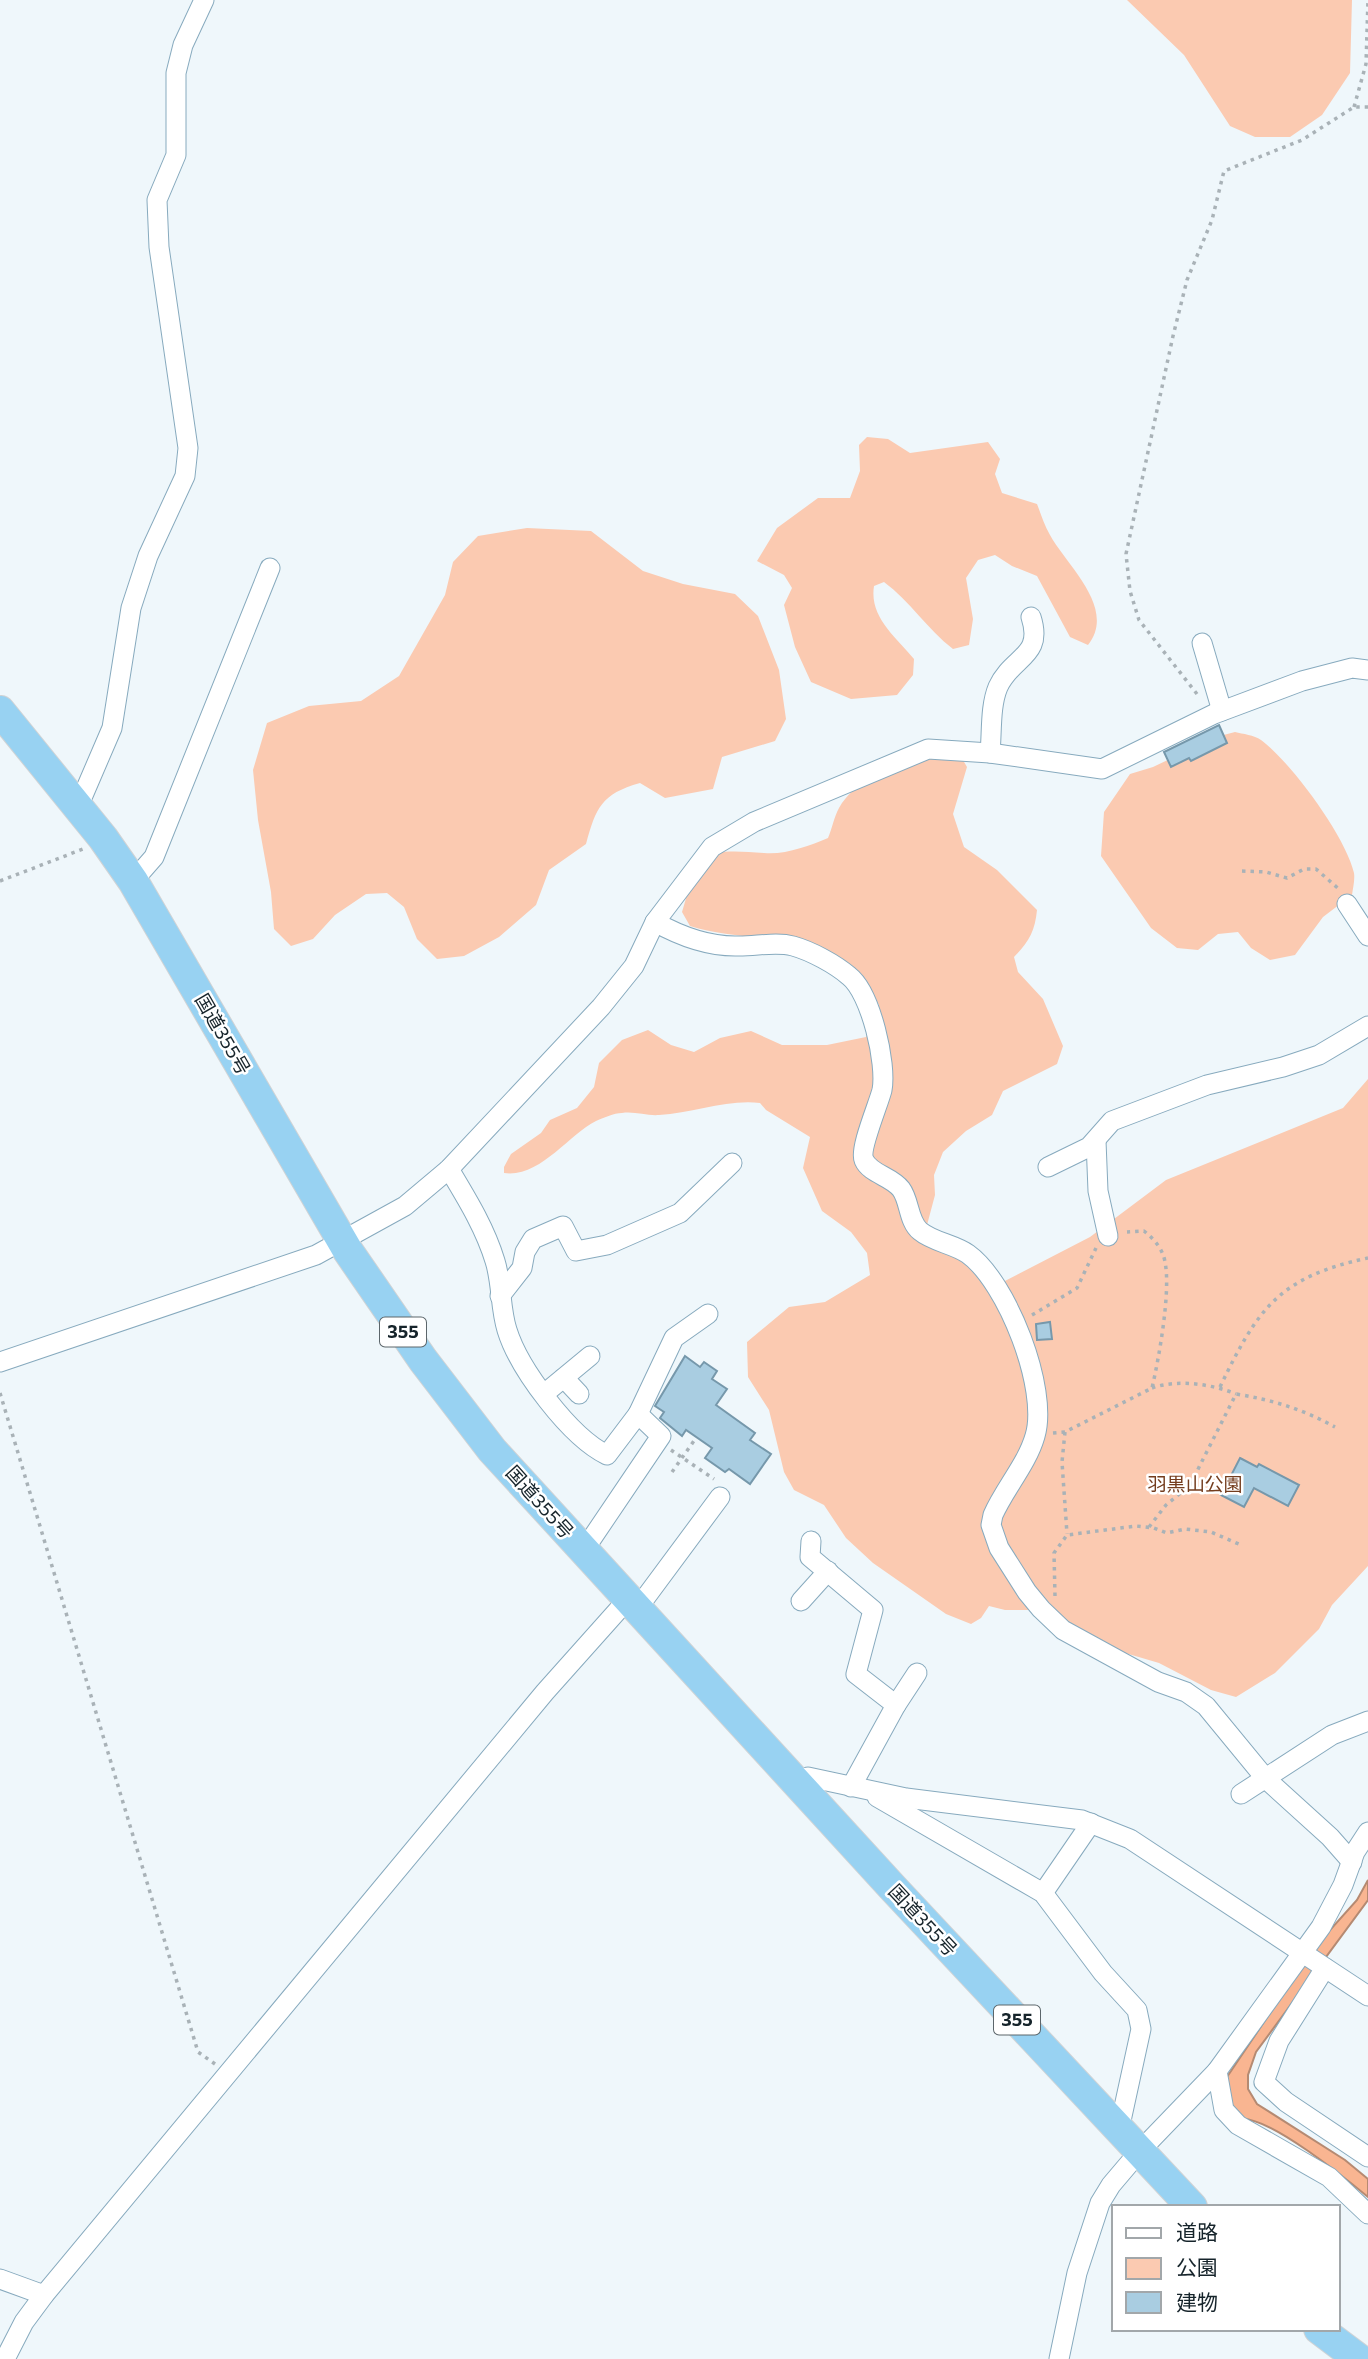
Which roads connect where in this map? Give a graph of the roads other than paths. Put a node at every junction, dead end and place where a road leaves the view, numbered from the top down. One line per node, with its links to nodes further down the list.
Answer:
1 (204, 0): 9 (street)
2 (270, 568): 10 (street)
3 (1031, 617): 8 (street)
4 (1202, 643): 7 (street)
5 (1368, 670): 7 (street)
6 (0, 711): 9 (highway, 国道355号 / 355)
7 (1218, 712): 8 (street)
8 (990, 753): 12 (street)
9 (78, 807): 10 (highway, 国道355号 / 355)
10 (133, 881): 20 (highway, 国道355号 / 355)
11 (1348, 904): 13 (street)
12 (655, 922): 18 (street); 38 (street)
13 (1368, 936)
14 (1368, 1026): 15 (street)
15 (1096, 1141): 17 (street); 19 (street)
16 (733, 1163): 21 (street)
17 (1048, 1167)
18 (449, 1169): 20 (street); 21 (street)
19 (1108, 1236)
20 (342, 1241): 24 (street); 31 (highway, 国道355号 / 355)
21 (500, 1296): 26 (street)
22 (708, 1314): 28 (street)
23 (590, 1356): 25 (street)
24 (0, 1362)
25 (564, 1378): 26 (street); 27 (street)
26 (544, 1394): 28 (street)
27 (579, 1394)
28 (638, 1414): 31 (street)
29 (720, 1497): 34 (street)
30 (811, 1541): 32 (street)
31 (584, 1550): 34 (highway, 国道355号 / 355)
32 (828, 1571): 33 (street); 36 (street)
33 (801, 1601)
34 (632, 1604): 39 (highway, 国道355号 / 355); 55 (street)
35 (917, 1673): 36 (street)
36 (895, 1705): 40 (street)
37 (1368, 1721): 38 (street)
38 (1266, 1779): 41 (street); 44 (street)
39 (794, 1780): 40 (street); 49 (highway, 国道355号 / 355)
40 (860, 1790): 42 (street); 45 (street)
41 (1241, 1794)
42 (1091, 1823): 45 (street); 46 (street)
43 (1368, 1832): 44 (street)
44 (1352, 1862): 46 (street)
45 (1043, 1893): 49 (street)
46 (1313, 1960): 47 (street); 48 (street); 51 (street)
47 (1368, 1996)
48 (1217, 2071): 50 (street); 53 (street)
49 (1119, 2130): 50 (highway, 国道355号 / 355)
50 (1139, 2152): 52 (highway, 国道355号 / 355); 58 (street)
51 (1368, 2157)
52 (1190, 2205)
53 (1368, 2214)
54 (0, 2280): 55 (street)
55 (44, 2295): 57 (street)
56 (1322, 2331): 59 (highway)
57 (5, 2359)
58 (1059, 2359)
59 (1359, 2359)

